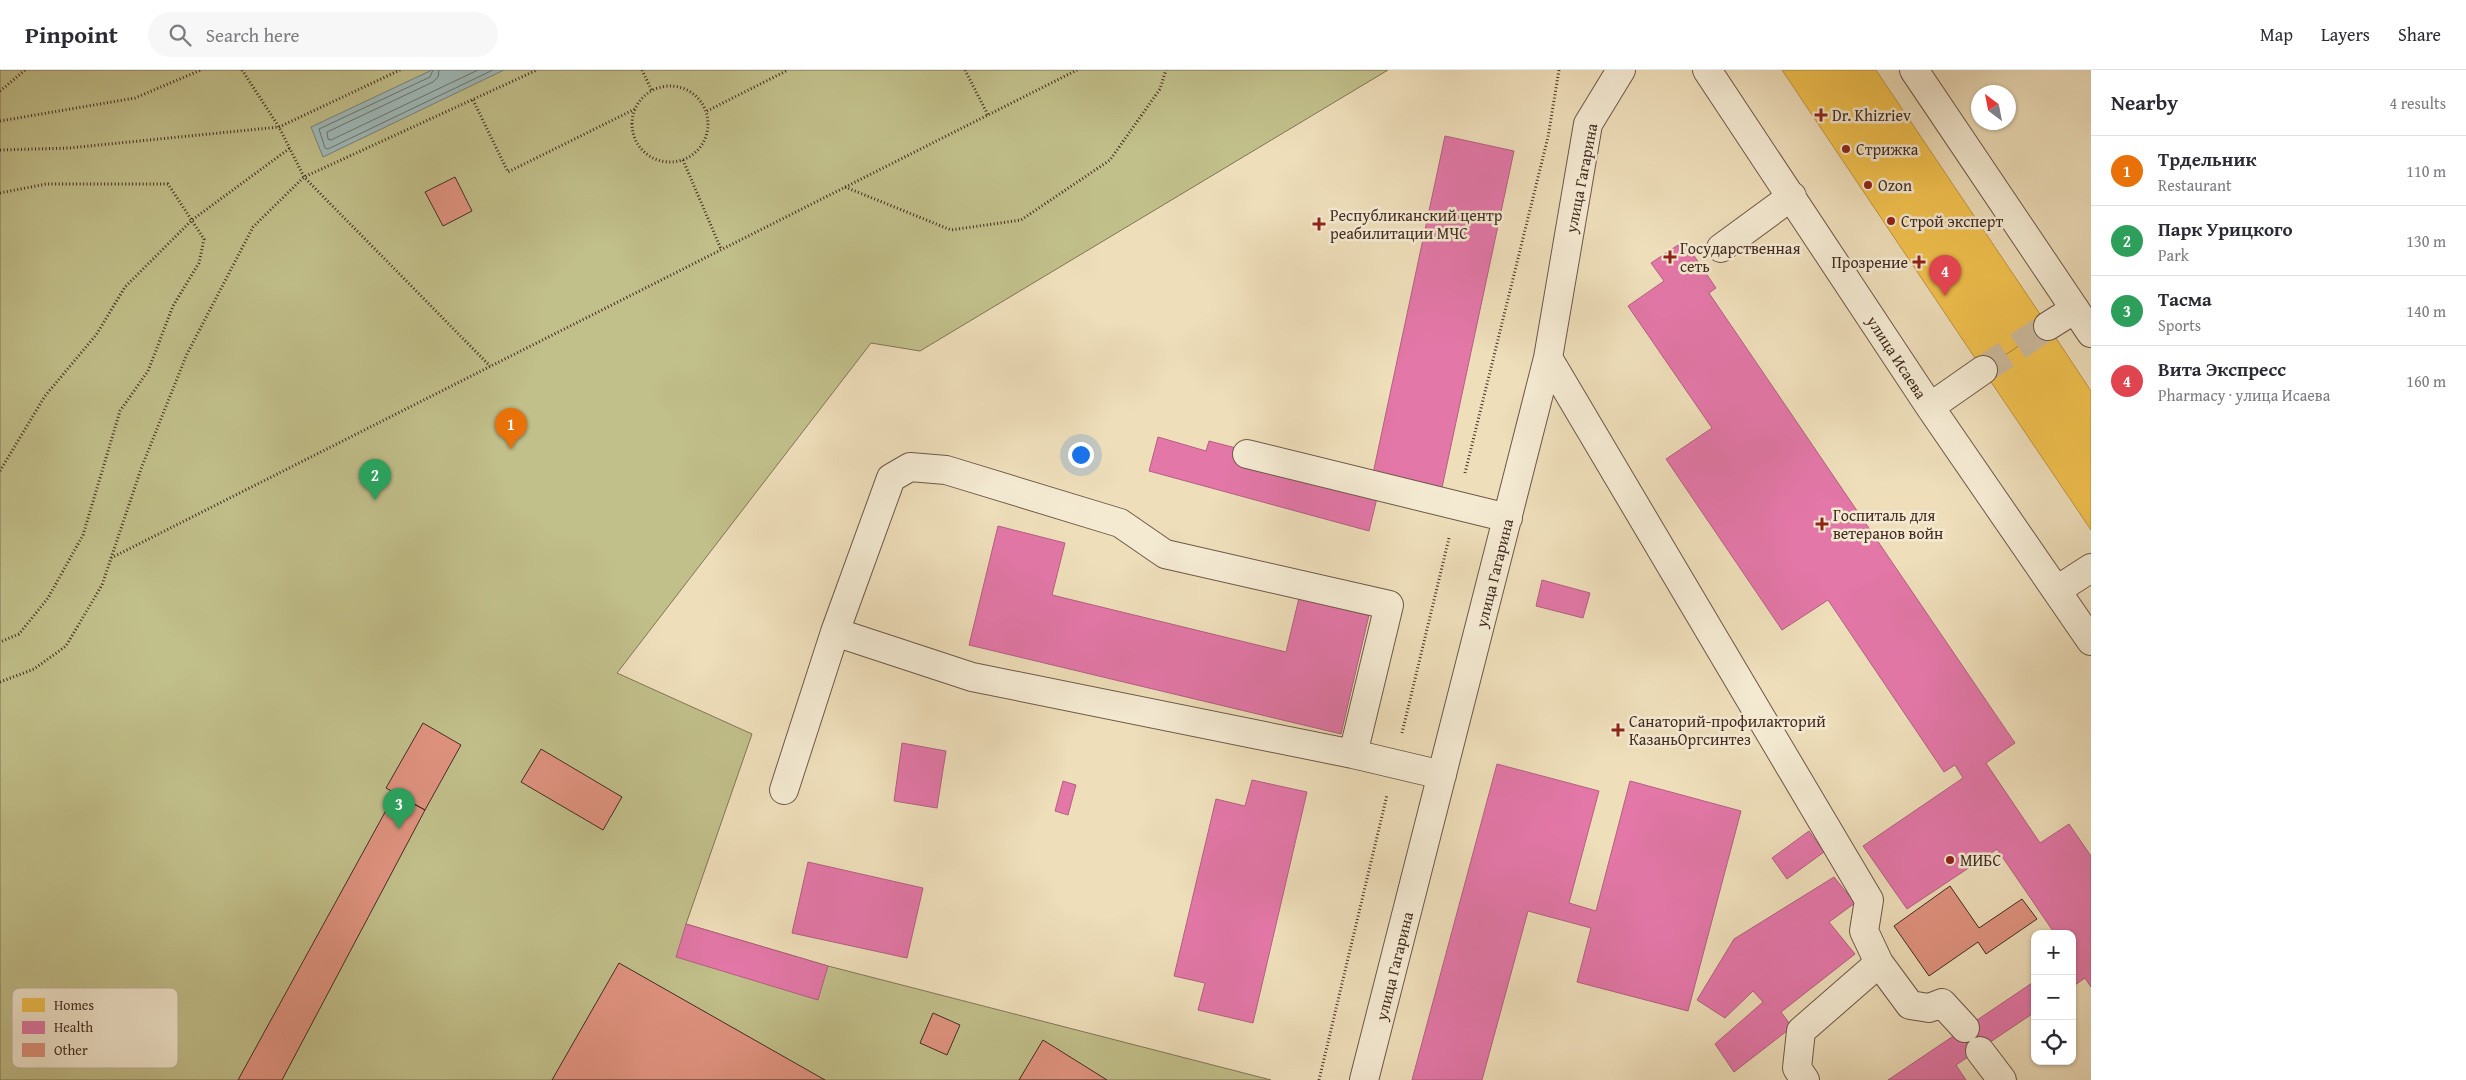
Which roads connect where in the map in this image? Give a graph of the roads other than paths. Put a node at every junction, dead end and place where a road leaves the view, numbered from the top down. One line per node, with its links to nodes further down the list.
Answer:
1 (1621, 70): 9 (street, улица Гагарина)
2 (1707, 70): 4 (street, улица Исаева)
3 (1914, 70): 6 (street)
4 (1792, 196): 5 (street); 11 (street, улица Исаева)
5 (1720, 248)
6 (2075, 309): 7 (street); 8 (street)
7 (2048, 326)
8 (2091, 333)
9 (1548, 358): 13 (street, улица Гагарина); 21 (street)
10 (1983, 370): 11 (street)
11 (1930, 407): 15 (street, улица Исаева)
12 (1247, 454): 13 (street)
13 (1508, 518): 19 (street, улица Гагарина)
14 (2091, 568): 15 (street)
15 (2057, 590): 17 (street, улица Исаева)
16 (835, 632): 18 (street); 18 (street); 20 (street)
17 (2091, 641)
18 (1353, 754): 19 (street)
19 (1442, 775): 24 (street, улица Гагарина)
20 (784, 790)
21 (1880, 963): 22 (street); 25 (street)
22 (1965, 1028)
23 (1980, 1051): 26 (street)
24 (1364, 1080)
25 (1805, 1080)
26 (2002, 1080)

